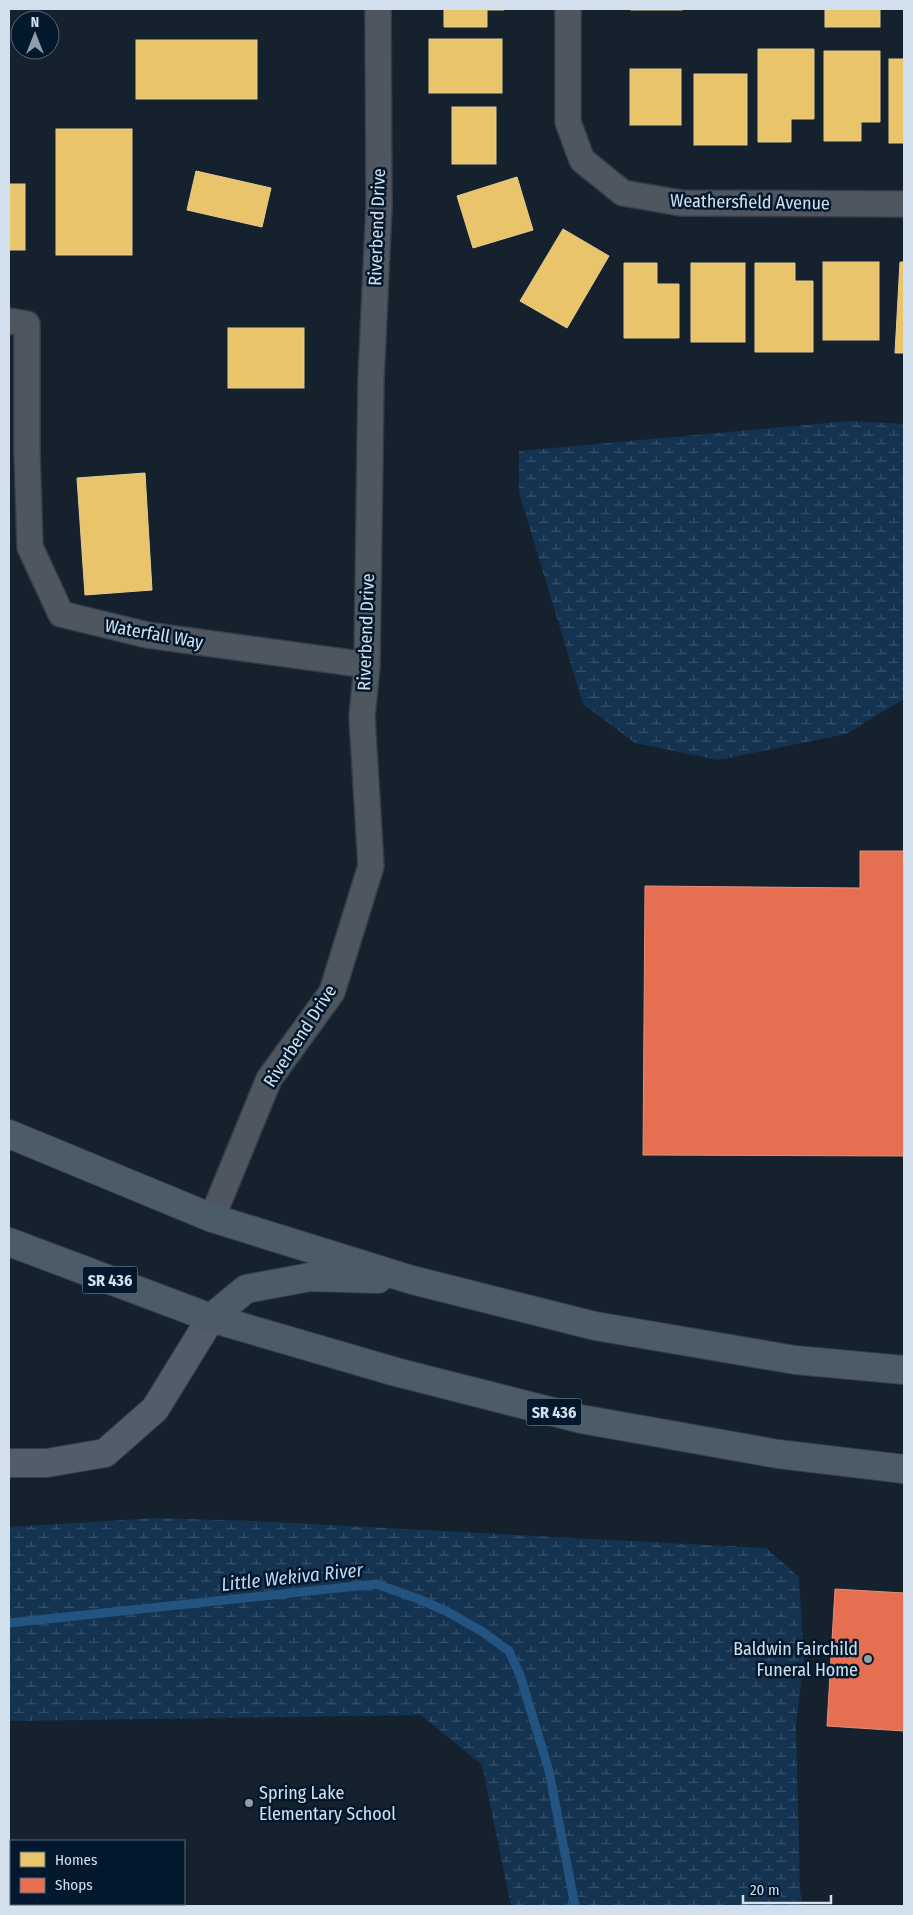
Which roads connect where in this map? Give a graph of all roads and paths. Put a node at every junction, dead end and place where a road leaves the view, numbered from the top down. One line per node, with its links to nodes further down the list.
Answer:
1 (378, 9): 6 (street, Riverbend Drive)
2 (568, 9): 3 (street, Weathersfield Avenue)
3 (904, 204)
4 (9, 321): 5 (street, Waterfall Way)
5 (19, 502): 6 (street, Waterfall Way)
6 (367, 664): 8 (street, Riverbend Drive)
7 (9, 1134): 8 (main road)
8 (212, 1218): 10 (main road)
9 (9, 1242): 11 (main road, SR 436)
10 (412, 1280): 11 (main road); 12 (main road)
11 (211, 1318): 13 (main road); 14 (main road, SR 436)
12 (904, 1370)
13 (9, 1463)
14 (904, 1469)

